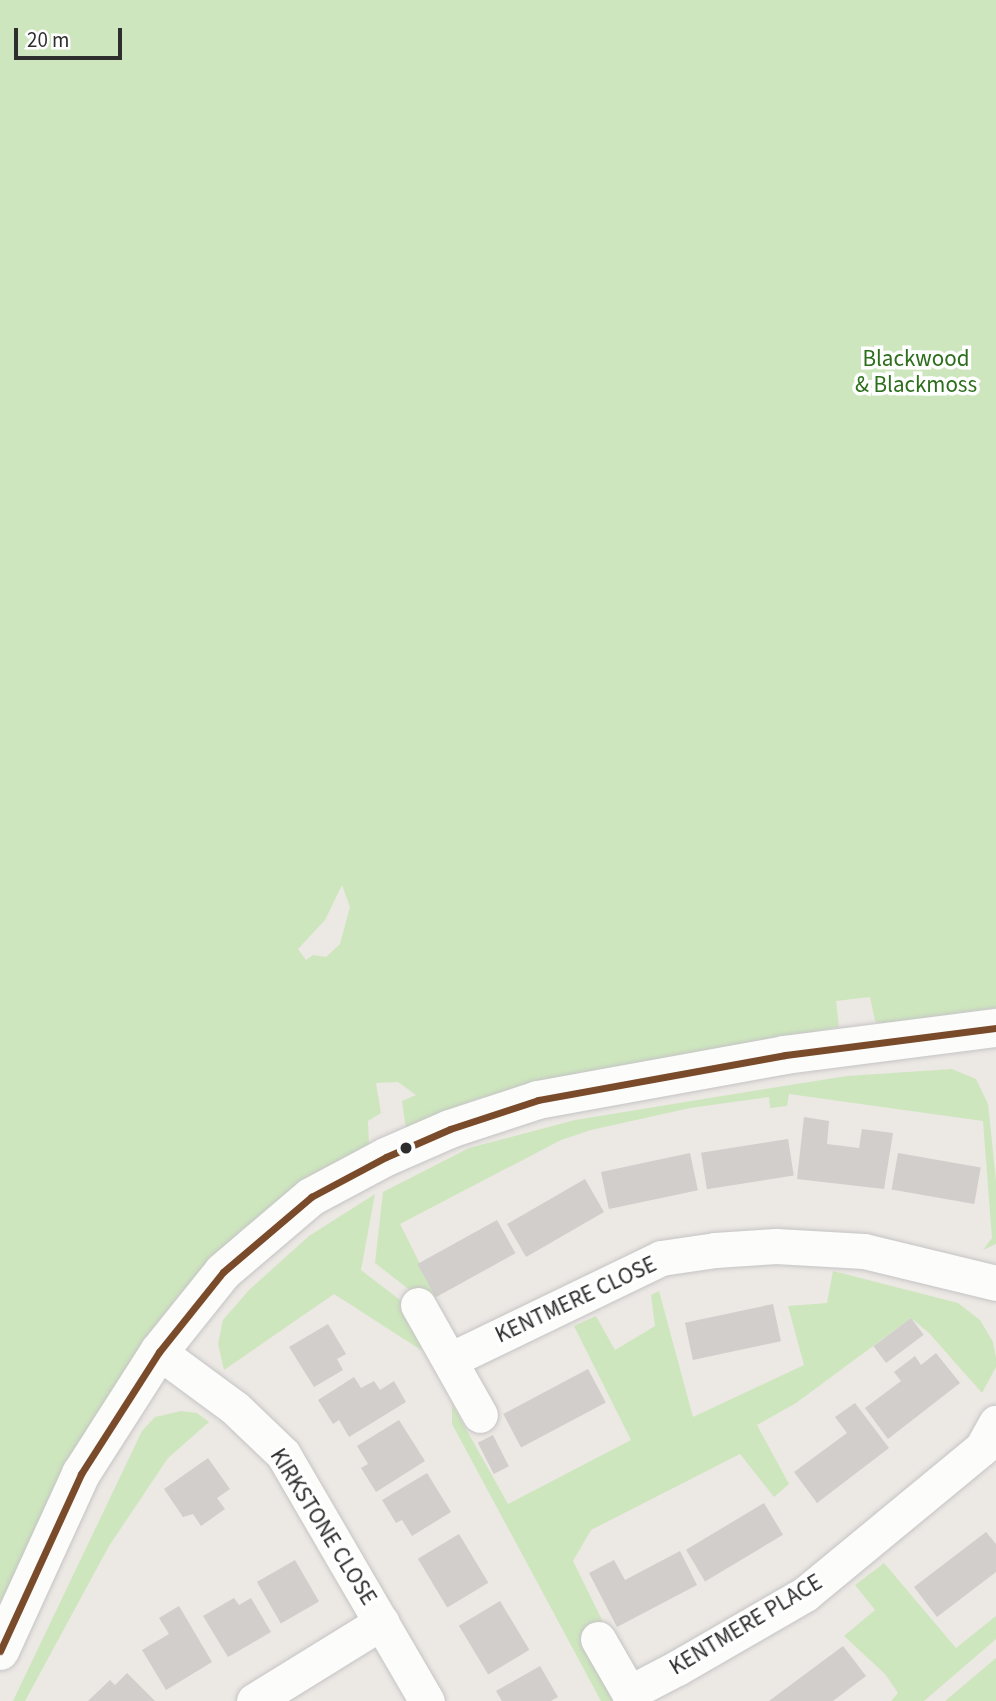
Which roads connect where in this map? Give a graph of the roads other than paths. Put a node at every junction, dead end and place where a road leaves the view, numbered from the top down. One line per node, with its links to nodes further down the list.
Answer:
1 (996, 1028): 4 (street)
2 (996, 1283): 5 (street, KENTMERE CLOSE)
3 (418, 1305): 5 (street)
4 (159, 1352): 8 (street, KIRKSTONE CLOSE); 10 (street)
5 (450, 1360): 6 (street)
6 (480, 1415)
7 (996, 1423): 11 (street, KENTMERE PLACE)
8 (382, 1622): 12 (street); 13 (street, KIRKSTONE CLOSE)
9 (598, 1639): 11 (street, KENTMERE PLACE)
10 (0, 1651)
11 (631, 1697)
12 (254, 1701)
13 (427, 1701)

